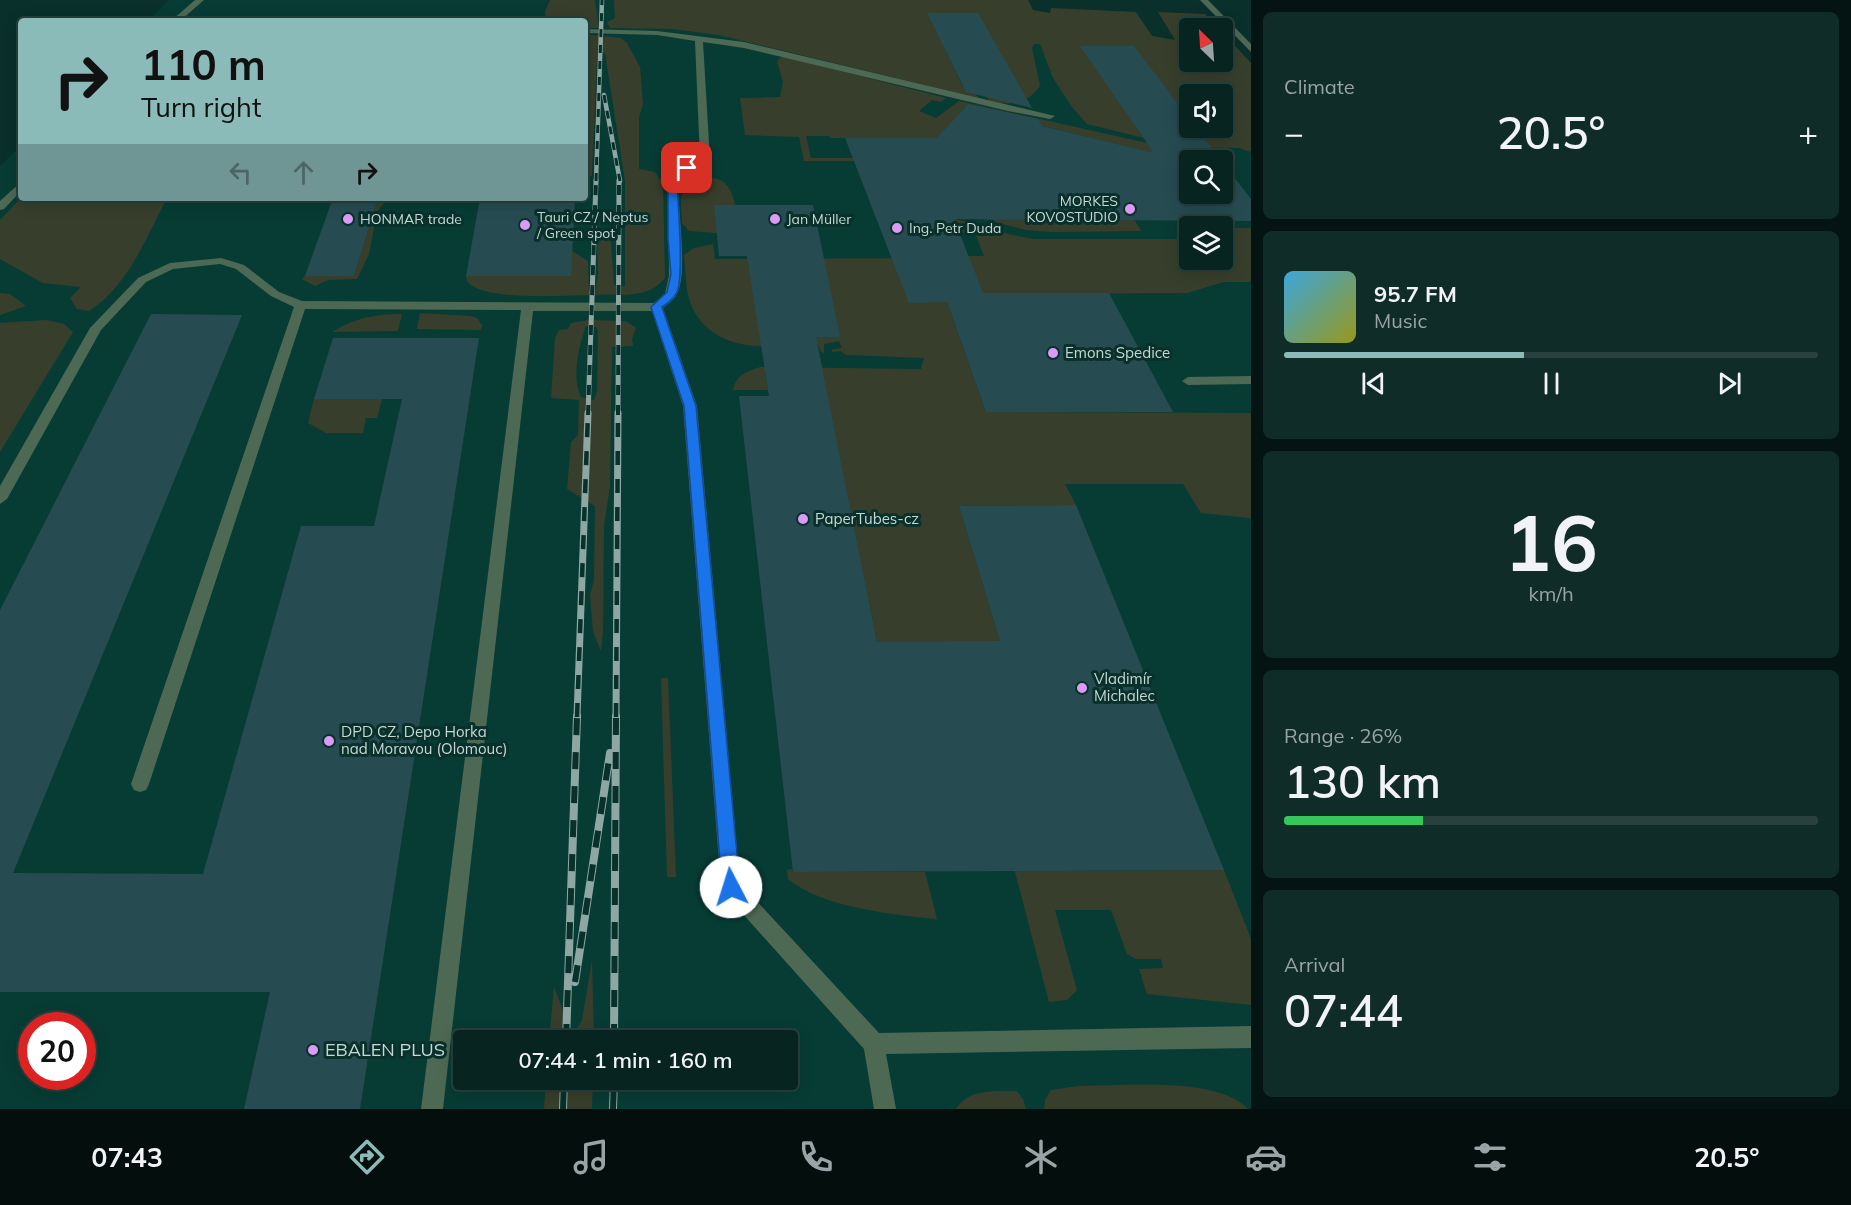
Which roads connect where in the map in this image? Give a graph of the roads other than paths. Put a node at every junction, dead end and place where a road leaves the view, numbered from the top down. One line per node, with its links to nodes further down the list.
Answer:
1 (200, 0): 3 (street)
2 (1204, 0): 6 (street)
3 (179, 18)
4 (588, 31): 5 (street)
5 (699, 38): 7 (street); 12 (street)
6 (1251, 50)
7 (1050, 116)
8 (18, 188): 9 (street)
9 (0, 207)
10 (300, 305): 11 (street); 15 (street); 16 (street)
11 (527, 307): 12 (street); 19 (street)
12 (657, 307): 18 (street)
13 (1251, 380): 14 (street)
14 (1188, 381)
15 (0, 499)
16 (140, 784)
17 (1251, 1037): 18 (street)
18 (874, 1044): 20 (street)
19 (432, 1109)
20 (885, 1109)

